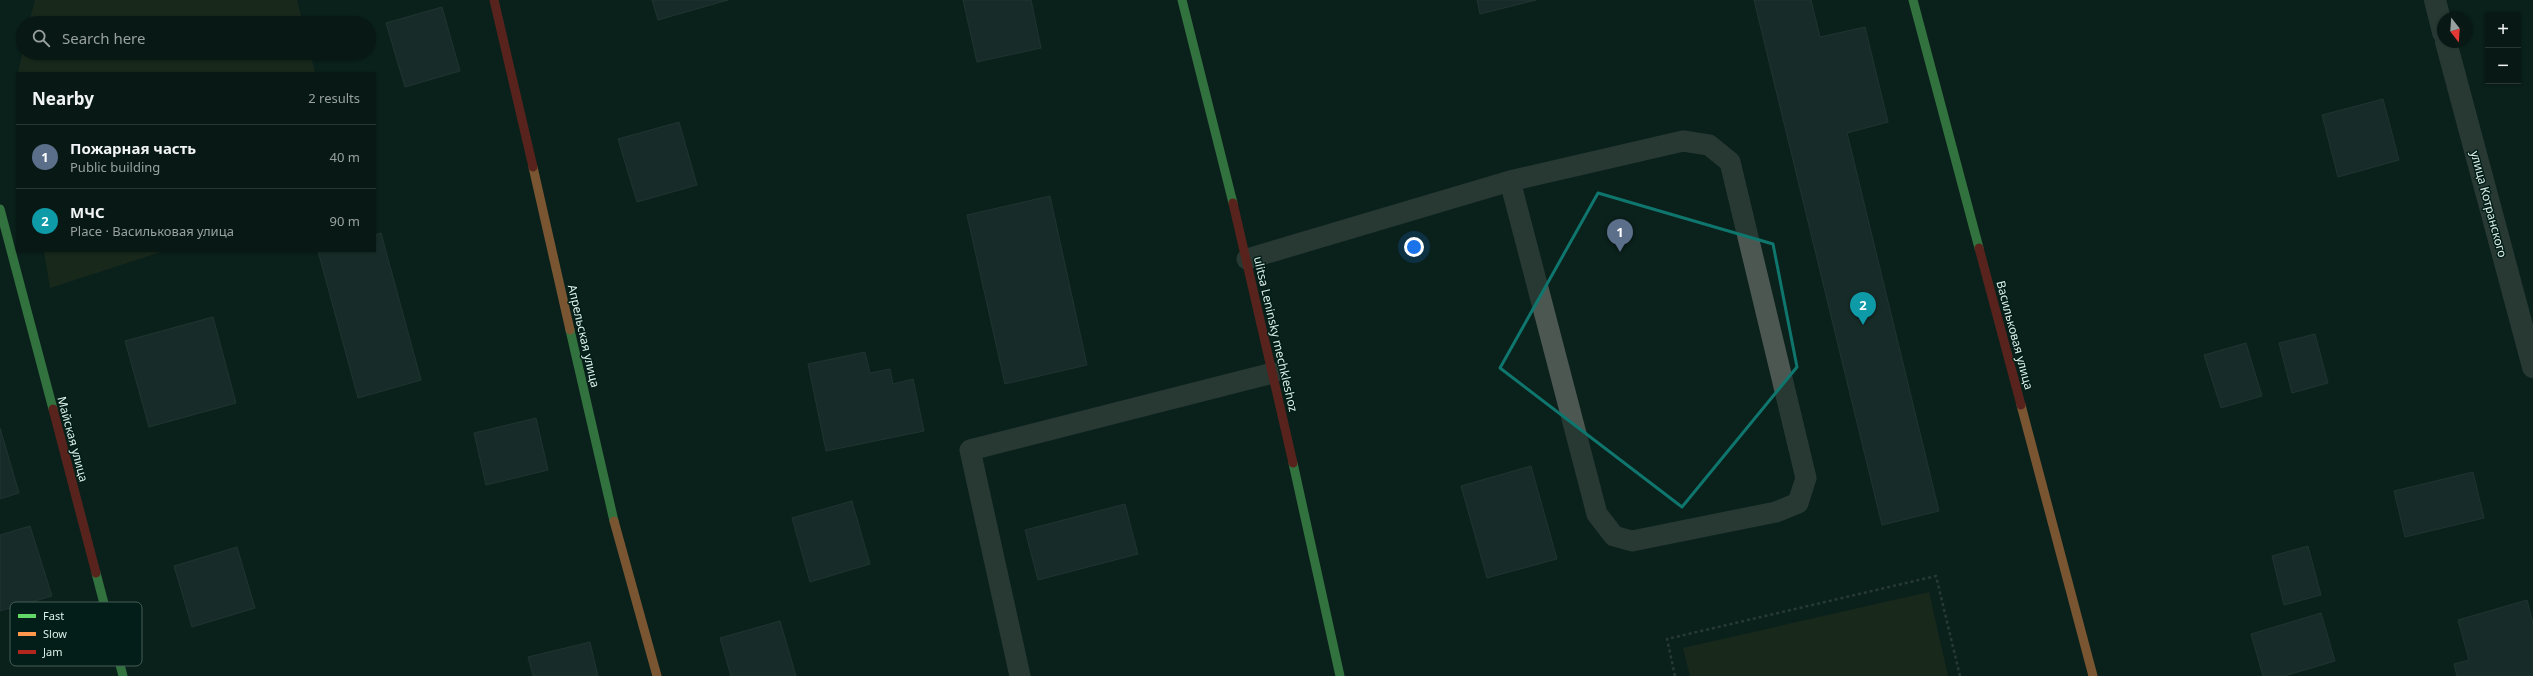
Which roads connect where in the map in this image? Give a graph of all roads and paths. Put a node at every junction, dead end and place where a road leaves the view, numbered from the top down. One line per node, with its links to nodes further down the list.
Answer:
1 (494, 0): 15 (street, Апрельская улица)
2 (1182, 0): 9 (street, ulitsa Leninsky mechkleshoz)
3 (1913, 0): 20 (street, Васильковая улица)
4 (2434, 0): 5 (street)
5 (2437, 12)
6 (2448, 48): 10 (street, улица Котранского)
7 (1510, 181): 7 (lane); 9 (lane)
8 (0, 209): 12 (street, Майская улица)
9 (1248, 259): 11 (street, ulitsa Leninsky mechkleshoz)
10 (2533, 367)
11 (1273, 373): 16 (lane); 17 (street, ulitsa Leninsky mechkleshoz)
12 (104, 602)
13 (120, 666): 14 (street, Майская улица)
14 (123, 676)
15 (657, 676)
16 (1020, 676)
17 (1340, 676)
18 (1676, 676): 19 (path)
19 (1960, 676)
20 (2093, 676)

